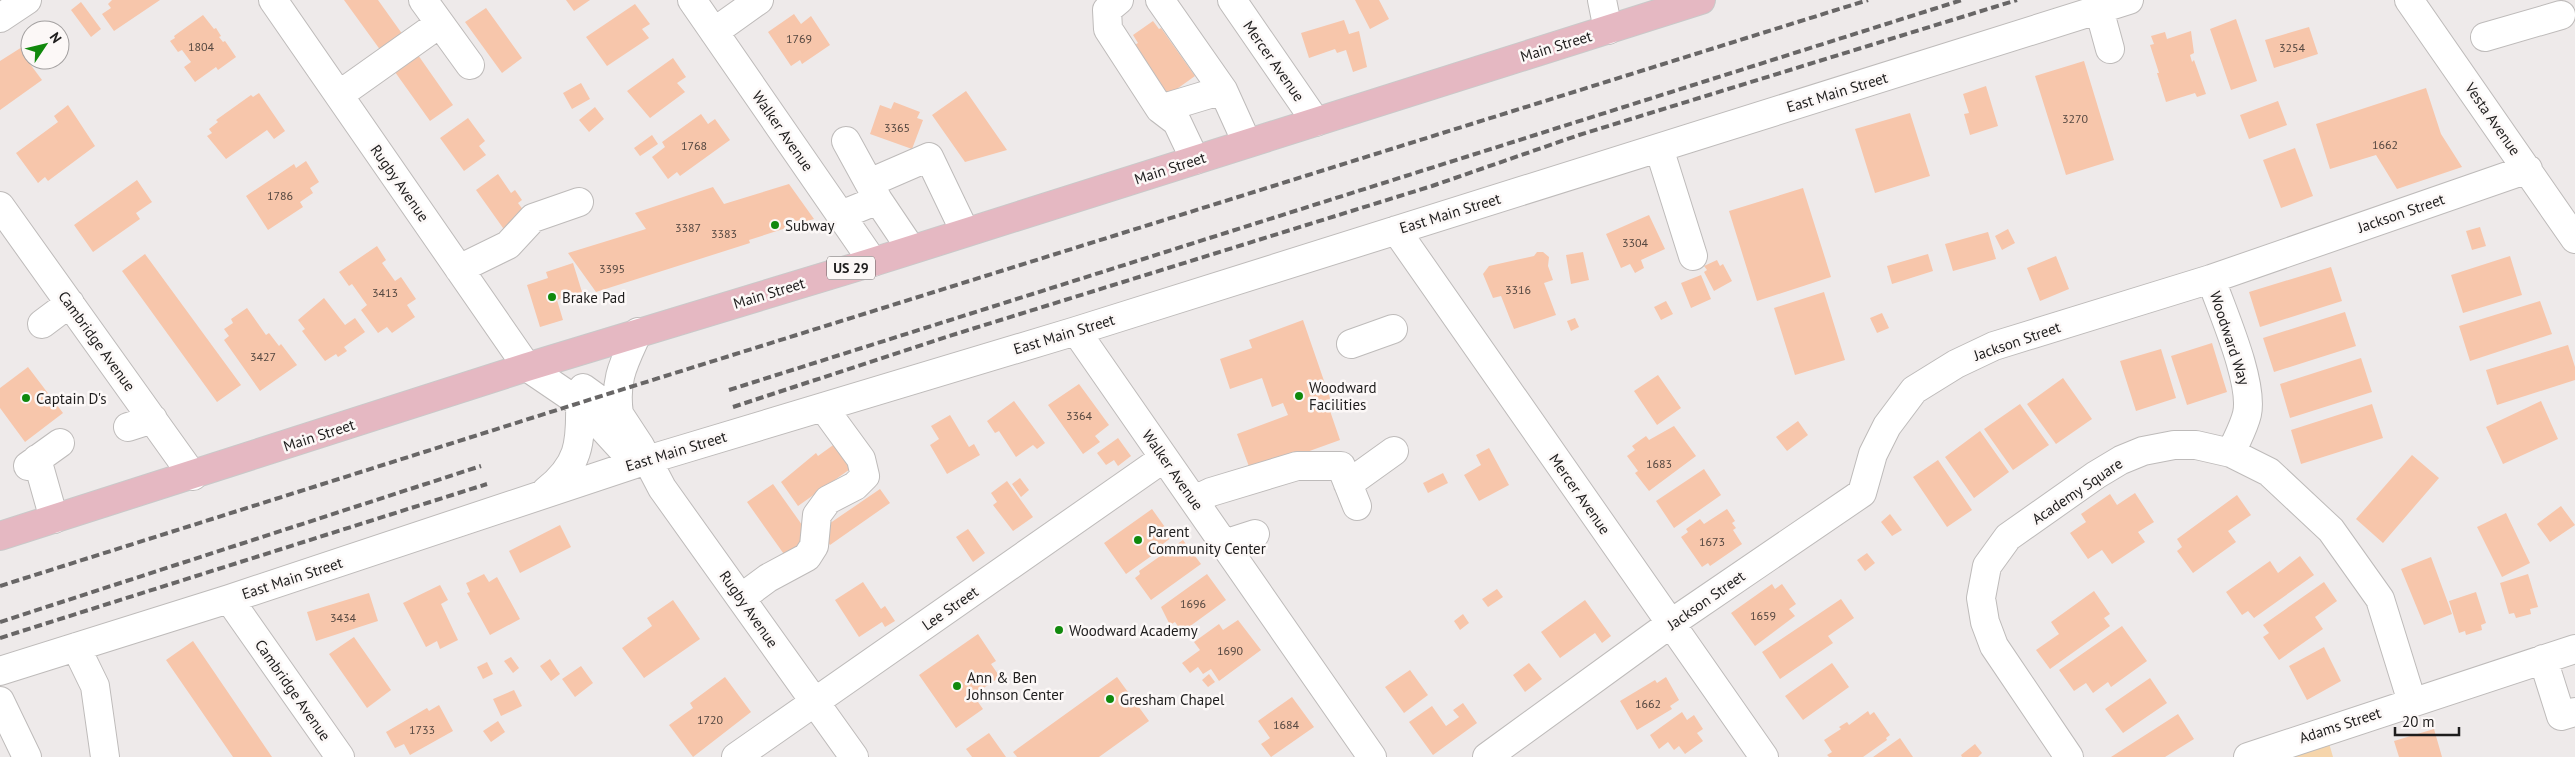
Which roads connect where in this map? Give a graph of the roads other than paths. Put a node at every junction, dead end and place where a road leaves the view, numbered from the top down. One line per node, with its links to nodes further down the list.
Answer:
1 (26, 0): 15 (street)
2 (273, 0): 23 (street, Rugby Avenue)
3 (423, 0): 16 (street)
4 (692, 0): 18 (street, Walker Avenue)
5 (759, 0): 18 (street)
6 (1120, 0): 24 (street)
7 (1160, 0): 22 (street)
8 (1232, 0): 25 (street, Mercer Avenue)
9 (1602, 0): 17 (street)
10 (2129, 0): 13 (street, East Main Street)
11 (2409, 0): 30 (street, Vesta Avenue)
12 (1696, 1): 17 (main road, Main Street / US 29)
13 (2099, 10): 20 (street); 28 (street, East Main Street)
14 (2561, 15): 19 (street)
15 (0, 18)
16 (439, 24): 21 (street); 23 (street)
17 (1608, 30): 25 (main road, Main Street / US 29)
18 (714, 32): 34 (street, Walker Avenue)
19 (2485, 37)
20 (2110, 49)
21 (470, 65)
22 (1223, 90): 24 (street); 27 (street)
23 (339, 95): 41 (street, Rugby Avenue)
24 (1160, 109): 29 (street)
25 (1316, 122): 27 (main road, Main Street / US 29)
26 (846, 140): 31 (street)
27 (1247, 143): 29 (main road, Main Street / US 29)
28 (1659, 148): 35 (street, East Main Street); 39 (street)
29 (1195, 160): 36 (main road, Main Street / US 29)
30 (2528, 169): 37 (street, Vesta Avenue); 42 (street, Jackson Street)
31 (874, 192): 34 (street); 36 (street); 38 (street)
32 (579, 202): 41 (street)
33 (0, 206): 43 (street, Cambridge Avenue)
34 (841, 215): 40 (street, Walker Avenue)
35 (1396, 230): 46 (street, East Main Street); 67 (street, Mercer Avenue)
36 (965, 232): 38 (main road, Main Street / US 29)
37 (2575, 239)
38 (911, 250): 40 (main road, Main Street / US 29)
39 (1694, 256)
40 (873, 262): 47 (main road, Main Street / US 29)
41 (459, 269): 49 (street, Rugby Avenue)
42 (2212, 279): 55 (street, Woodward Way); 67 (street, Jackson Street)
43 (70, 303): 44 (street); 58 (street, Cambridge Avenue)
44 (42, 324)
45 (1393, 330): 48 (street)
46 (1076, 331): 51 (street, East Main Street); 56 (street, Walker Avenue)
47 (638, 332): 49 (main road, Main Street / US 29); 52 (street)
48 (1351, 344)
49 (527, 367): 50 (street, Rugby Avenue); 52 (street, Rugby Avenue); 58 (main road, Main Street / US 29)
50 (580, 403): 57 (street, Rugby Avenue); 59 (street)
51 (823, 407): 57 (street, East Main Street); 66 (street)
52 (618, 414): 57 (street, Rugby Avenue)
53 (60, 443): 61 (street)
54 (1394, 452): 60 (street)
55 (2231, 453): 74 (street, Academy Square); 84 (street, Academy Square)
56 (1164, 458): 60 (street, Walker Avenue); 73 (street, Lee Street)
57 (647, 460): 59 (street, East Main Street); 66 (street, Rugby Avenue)
58 (193, 476): 61 (main road, Main Street / US 29)
59 (543, 494): 65 (street, East Main Street)
60 (1194, 500): 64 (street, Walker Avenue)
61 (54, 519): 62 (main road, Main Street / US 29)
62 (2, 533)
63 (1255, 534): 64 (street)
64 (1224, 544): 81 (street, Walker Avenue)
65 (229, 598): 68 (street, East Main Street); 78 (street, Cambridge Avenue)
66 (741, 598): 73 (street, Rugby Avenue)
67 (1670, 624): 82 (street, Jackson Street); 83 (street, Mercer Avenue)
68 (76, 647): 71 (street, East Main Street); 77 (street)
69 (2575, 649): 70 (street, Adams Street)
70 (2543, 659): 74 (street, Adams Street); 75 (street)
71 (0, 671)
72 (0, 701): 76 (street)
73 (815, 702): 79 (street, Lee Street); 80 (street, Rugby Avenue)
74 (2412, 702): 85 (street, Adams Street)
75 (2575, 712)
76 (27, 757)
77 (105, 757)
78 (340, 757)
79 (736, 757)
80 (854, 757)
81 (1372, 757)
82 (1487, 757)
83 (1764, 757)
84 (2069, 757)
85 (2248, 757)

